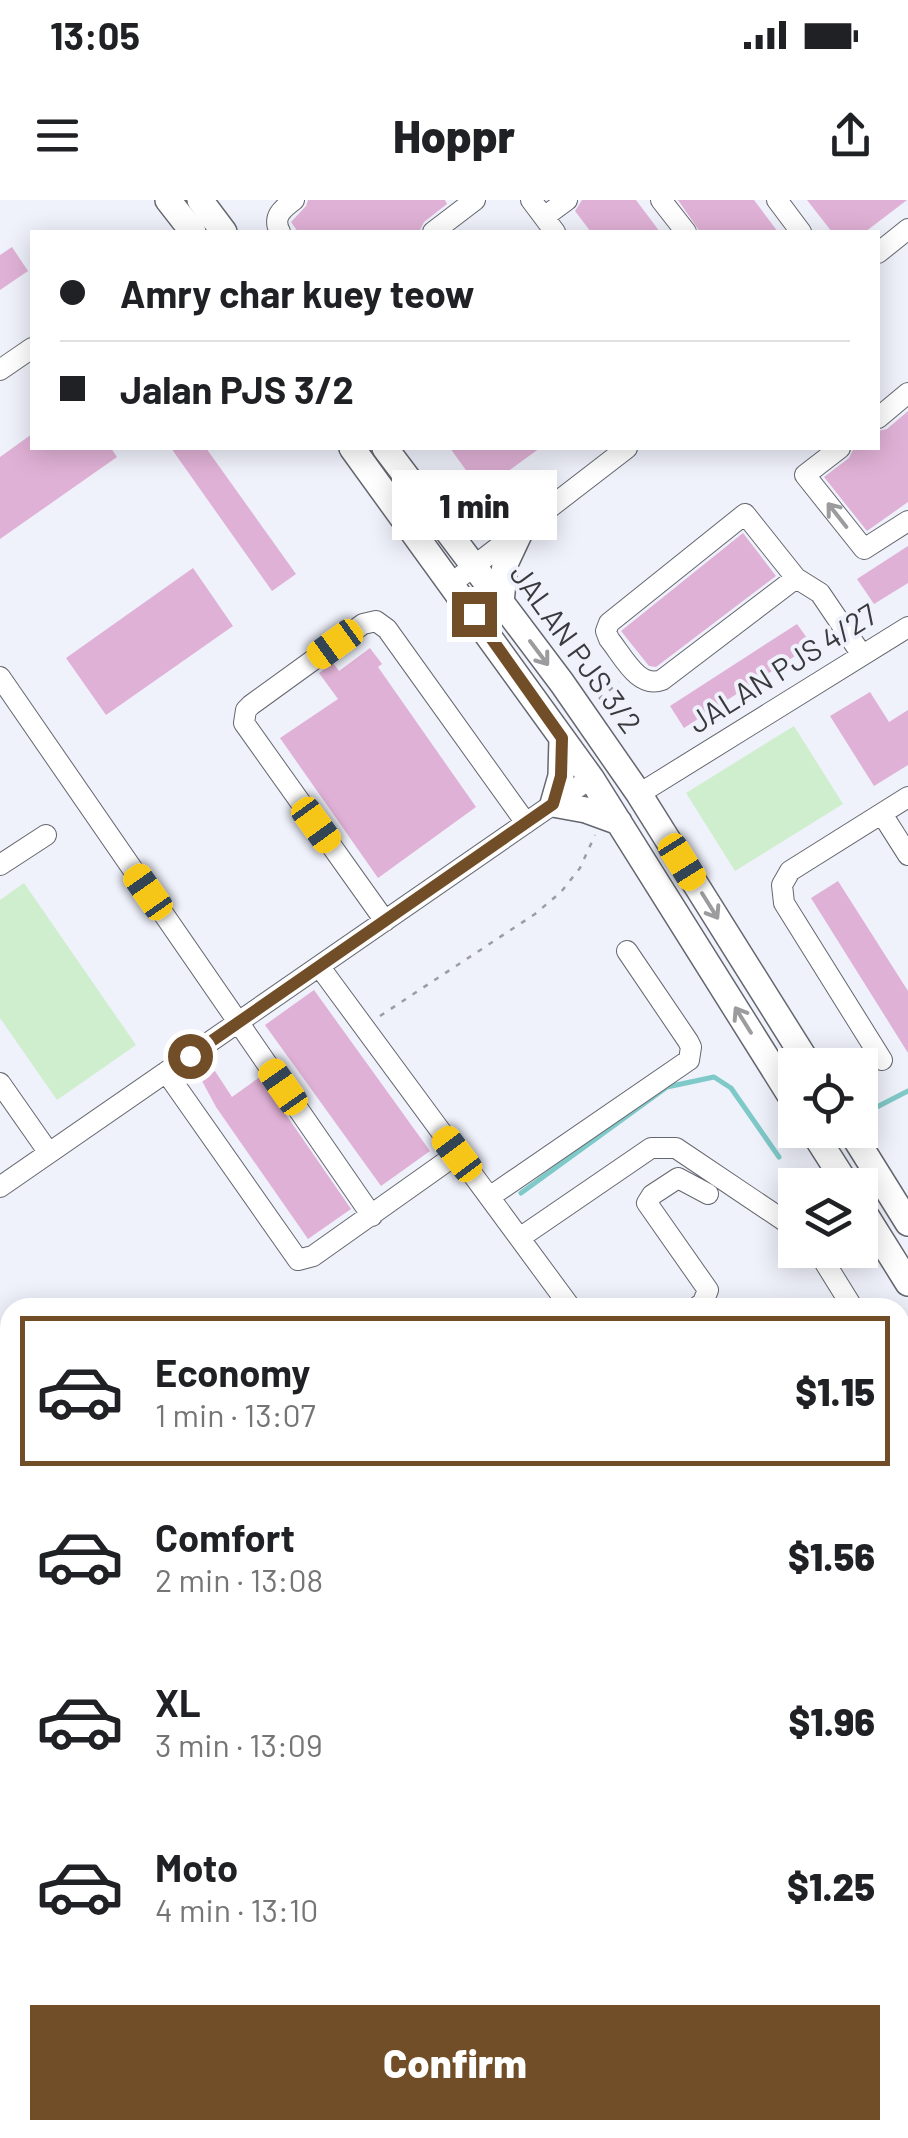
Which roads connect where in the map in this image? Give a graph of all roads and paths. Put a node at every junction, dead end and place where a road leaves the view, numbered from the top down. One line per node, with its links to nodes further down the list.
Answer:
1 (168, 200): 10 (main road)
2 (200, 200): 11 (main road)
3 (294, 200): 12 (street)
4 (475, 200): 13 (street)
5 (567, 200): 8 (street)
6 (662, 200): 14 (street)
7 (780, 201): 15 (street)
8 (543, 217)
9 (908, 229): 16 (street)
10 (191, 230)
11 (222, 230)
12 (279, 230)
13 (435, 230)
14 (684, 230)
15 (800, 230)
16 (880, 250)
17 (30, 349): 18 (street)
18 (0, 370)
19 (908, 394): 20 (street)
20 (880, 416)
21 (353, 450): 29 (main road, JALAN PJS 3/2)
22 (387, 450): 27 (main road, JALAN PJS 3/2)
23 (624, 450): 26 (street)
24 (837, 450): 25 (street, one-way to 24)
25 (908, 521)
26 (521, 530): 27 (street); 30 (main road)
27 (474, 566): 29 (street); 30 (main road, JALAN PJS 3/2)
28 (796, 578): 32 (street); 33 (street); 33 (street)
29 (452, 583): 36 (main road, JALAN PJS 3/2)
30 (500, 602): 35 (main road, JALAN PJS 3/2, one-way to 35)
31 (908, 627): 32 (street, JALAN PJS 4/27)
32 (862, 656): 38 (street, JALAN PJS 4/27)
33 (634, 670): 35 (path)
34 (0, 678): 50 (street)
35 (582, 713): 38 (main road, JALAN PJS 3/2)
36 (562, 738): 37 (main road, JALAN PJS 3/2); 40 (main road)
37 (590, 778): 40 (street); 42 (main road, JALAN PJS 3/2)
38 (639, 794): 52 (main road, JALAN PJS 3/2, one-way to 52)
39 (908, 797): 41 (street)
40 (553, 804): 42 (main road); 43 (street)
41 (882, 814): 45 (street); 53 (street)
42 (611, 819): 51 (path); 55 (main road, JALAN PJS 3/2, one-way to 42)
43 (526, 823): 47 (street); 47 (street)
44 (46, 834): 46 (street)
45 (908, 855)
46 (0, 866)
47 (385, 921): 49 (street)
48 (627, 952): 62 (street)
49 (319, 966): 50 (street); 51 (street)
50 (238, 1022): 54 (street); 64 (street)
51 (362, 1028): 59 (street)
52 (798, 1048)
53 (882, 1060)
54 (166, 1072): 58 (street); 64 (street)
55 (778, 1076)
56 (0, 1083): 58 (street)
57 (861, 1148): 63 (main road)
58 (49, 1153): 60 (street)
59 (457, 1154): 62 (street); 64 (street)
60 (0, 1187)
61 (708, 1194): 74 (street)
62 (491, 1196): 69 (street)
63 (891, 1196): 66 (main road); 67 (main road)
64 (372, 1216)
65 (778, 1217): 69 (street)
66 (878, 1220)
67 (908, 1222)
68 (878, 1235): 72 (main road)
69 (521, 1237): 73 (street)
70 (828, 1268): 75 (street)
71 (908, 1268): 72 (main road)
72 (908, 1283)
73 (563, 1298)
74 (705, 1298)
75 (847, 1298)

